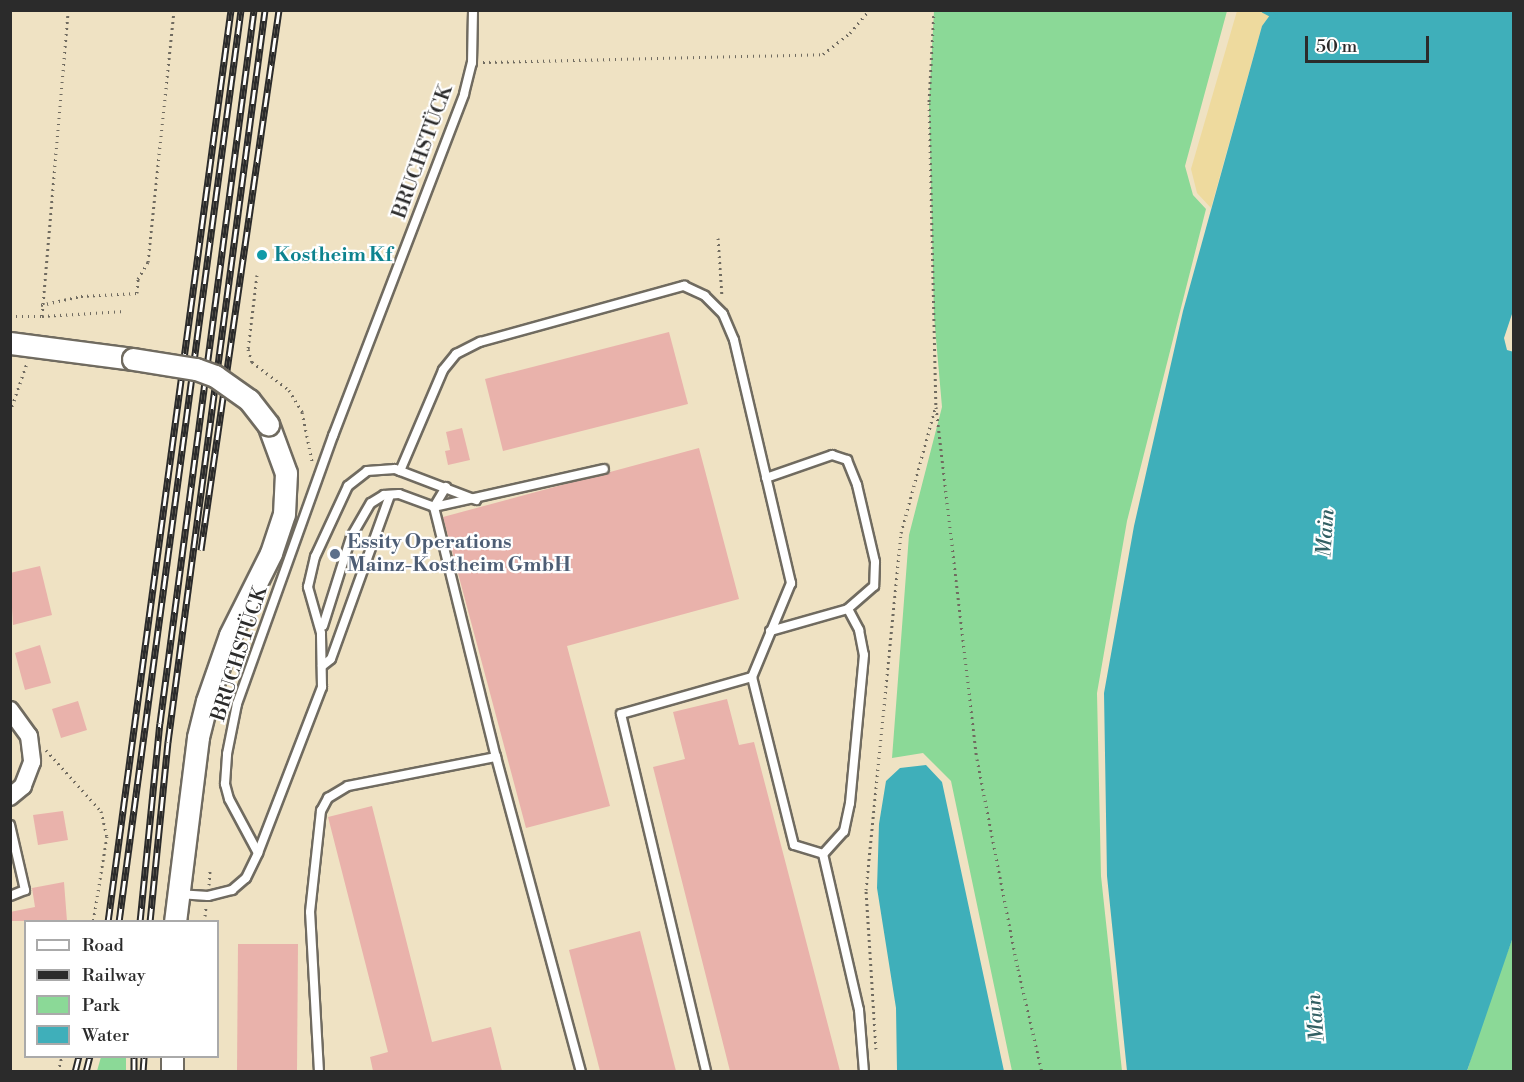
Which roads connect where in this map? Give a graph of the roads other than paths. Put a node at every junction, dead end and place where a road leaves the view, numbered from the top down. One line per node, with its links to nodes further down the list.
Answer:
1 (473, 10): 19 (lane, BRUCHSTÜCK)
2 (10, 343): 21 (street, bridge)
3 (604, 469): 8 (lane)
4 (400, 471): 5 (lane); 6 (lane); 12 (lane)
5 (766, 478): 10 (lane); 11 (lane)
6 (446, 487): 8 (lane); 9 (lane)
7 (390, 495): 9 (lane); 12 (lane); 13 (lane)
8 (476, 500): 9 (lane)
9 (434, 507): 16 (lane)
10 (848, 609): 11 (lane); 20 (lane)
11 (770, 631): 14 (lane)
12 (321, 633): 13 (lane)
13 (322, 666): 19 (lane)
14 (752, 677): 20 (lane); 26 (lane)
15 (10, 710): 17 (street)
16 (496, 757): 24 (lane); 25 (lane)
17 (10, 797)
18 (10, 825): 22 (lane)
19 (258, 853): 21 (lane)
20 (823, 854): 27 (lane)
21 (178, 894): 23 (street)
22 (10, 896)
23 (175, 920)
24 (319, 1071)
25 (581, 1071)
26 (706, 1071)
27 (864, 1071)

